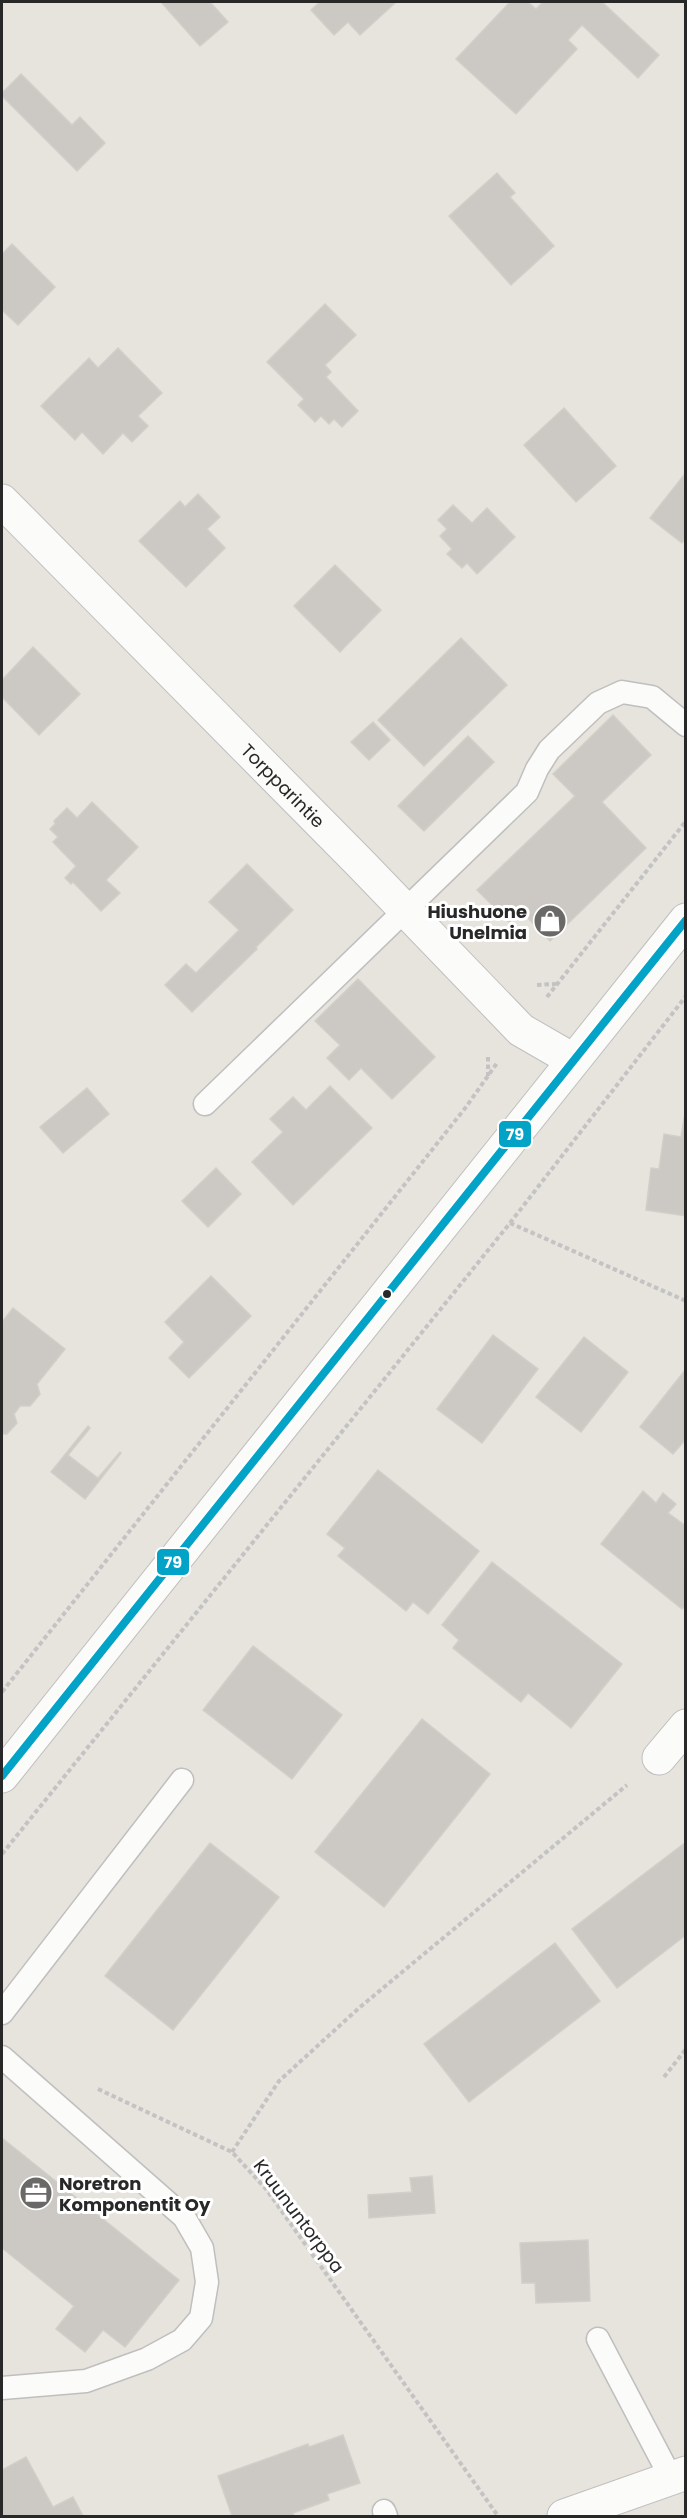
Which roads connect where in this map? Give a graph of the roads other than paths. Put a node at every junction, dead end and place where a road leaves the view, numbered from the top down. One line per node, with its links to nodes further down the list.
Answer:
1 (2, 501): 3 (main road, Torpparintie)
2 (686, 725): 3 (lane)
3 (407, 911): 5 (main road, Torpparintie); 6 (lane)
4 (686, 920): 5 (main road)
5 (573, 1060): 9 (main road)
6 (205, 1104)
7 (686, 1726): 8 (main road)
8 (659, 1758)
9 (2, 1776)
10 (182, 1780): 11 (lane)
11 (2, 2013)
12 (2, 2057): 14 (lane)
13 (598, 2339): 15 (lane)
14 (2, 2388)
15 (678, 2476): 16 (main road)
16 (564, 2517)

